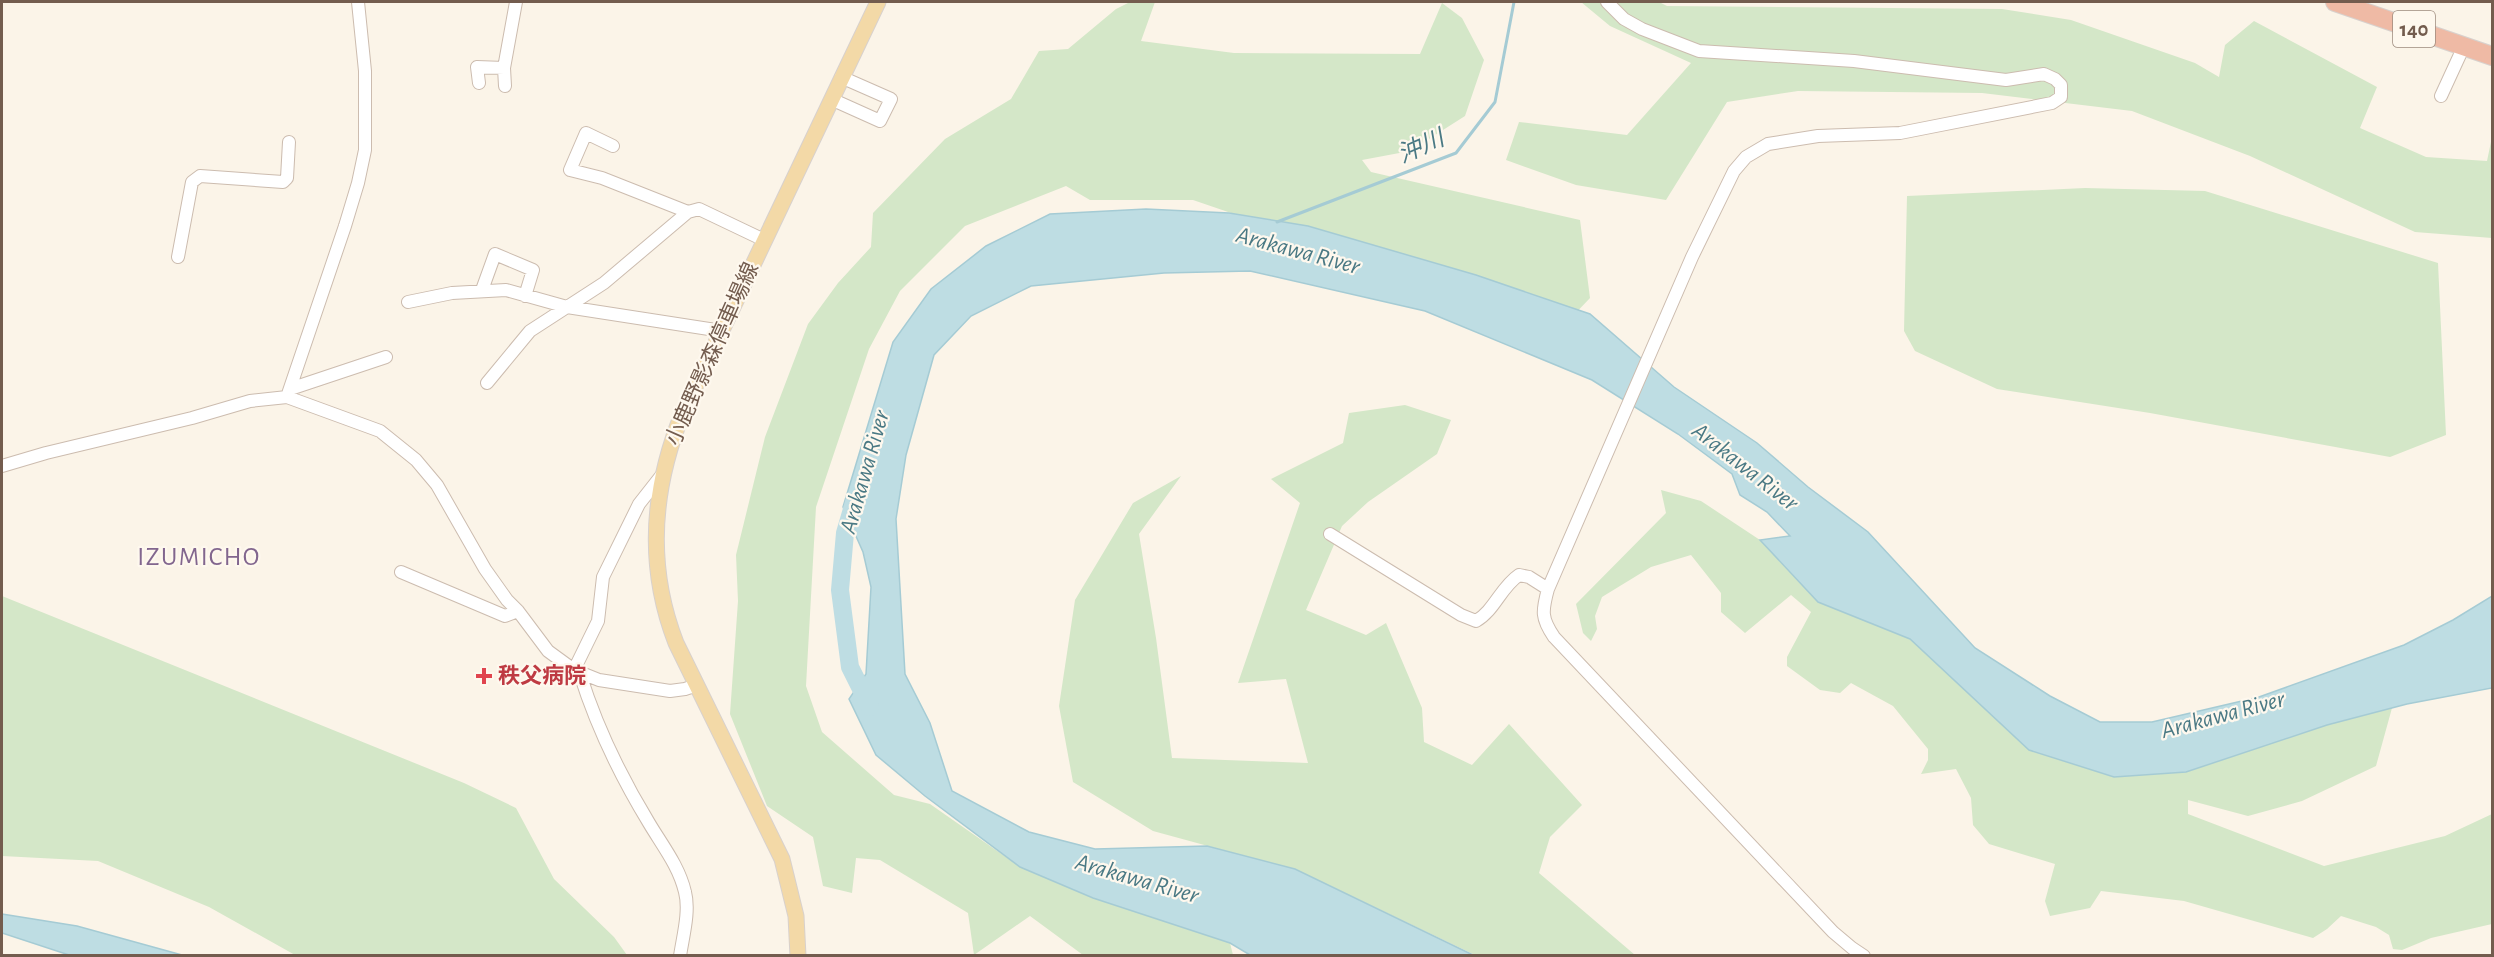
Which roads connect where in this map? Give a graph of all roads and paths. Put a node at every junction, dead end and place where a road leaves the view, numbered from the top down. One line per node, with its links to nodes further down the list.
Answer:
1 (358, 2): 26 (street)
2 (516, 2): 8 (street)
3 (878, 2): 9 (main road, 小鹿野影森停車場線)
4 (1607, 2): 31 (street)
5 (2335, 2): 6 (highway, 140)
6 (2463, 46): 7 (highway, 140); 12 (street)
7 (2493, 56)
8 (504, 68): 10 (street); 11 (street)
9 (841, 77): 13 (main road, 小鹿野影森停車場線); 13 (street)
10 (479, 82)
11 (505, 86)
12 (2441, 96)
13 (831, 99): 17 (main road, 小鹿野影森停車場線)
14 (290, 142): 18 (street)
15 (613, 146): 16 (street)
16 (688, 212): 17 (street); 22 (street)
17 (764, 240): 23 (main road, 小鹿野影森停車場線)
18 (177, 257)
19 (482, 290): 20 (street); 20 (street); 21 (street)
20 (525, 296): 22 (street)
21 (408, 302)
22 (567, 307): 23 (street); 25 (street)
23 (722, 331): 28 (main road, 小鹿野影森停車場線)
24 (387, 357): 26 (street)
25 (487, 383)
26 (288, 393): 27 (street); 32 (street)
27 (2, 466)
28 (661, 476): 33 (street); 34 (main road, 小鹿野影森停車場線)
29 (1330, 534): 31 (street)
30 (401, 572): 32 (street)
31 (1548, 589): 37 (street)
32 (518, 611): 33 (street)
33 (577, 672): 34 (street); 35 (street)
34 (697, 685): 36 (main road, 小鹿野影森停車場線)
35 (680, 956)
36 (798, 956)
37 (1864, 956)

